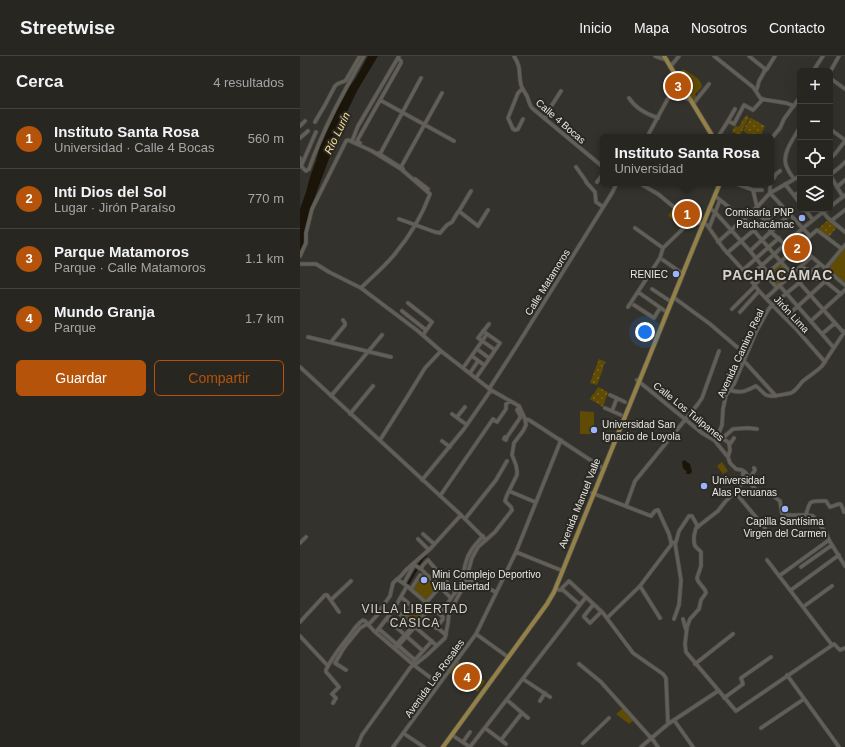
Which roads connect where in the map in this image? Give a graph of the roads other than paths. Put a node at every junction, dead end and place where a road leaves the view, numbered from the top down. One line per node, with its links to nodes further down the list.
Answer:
1 (360, 56): 40 (street)
2 (364, 56): 60 (street)
3 (514, 56): 21 (street, Calle 4 Bocas)
4 (655, 56): 12 (street)
5 (679, 56): 13 (street)
6 (714, 56): 23 (street)
7 (748, 56): 16 (street)
8 (775, 56): 16 (street)
9 (823, 56): 14 (street)
10 (839, 56): 15 (street)
11 (398, 57): 29 (street); 52 (street)
12 (664, 58): 13 (main road)
13 (670, 67): 18 (main road)
14 (815, 68)
15 (832, 68)
16 (765, 71): 23 (street)
17 (421, 78): 34 (street)
18 (678, 80): 25 (street); 30 (main road)
19 (833, 80): 22 (street)
20 (709, 84): 30 (street)
21 (522, 89): 36 (street); 37 (street, Calle 4 Bocas)
22 (845, 89)
23 (756, 90): 28 (street)
24 (561, 91): 37 (street)
25 (671, 92): 30 (street); 35 (street)
26 (442, 93): 41 (street)
27 (629, 98): 35 (street)
28 (762, 99): 32 (street); 38 (street)
29 (380, 100): 34 (street); 55 (street)
30 (692, 102): 48 (main road)
31 (797, 102): 32 (street)
32 (794, 106): 50 (street)
33 (735, 108): 38 (street)
34 (403, 112): 41 (street); 55 (street)
35 (658, 118): 47 (street)
36 (523, 119)
37 (545, 119): 61 (street, Calle 4 Bocas)
38 (728, 121): 49 (street)
39 (305, 122): 42 (street)
40 (315, 122)
41 (424, 125): 53 (street); 62 (street)
42 (300, 126)
43 (308, 131): 51 (street)
44 (316, 132): 58 (street)
45 (833, 132): 54 (street)
46 (797, 133): 64 (street)
47 (649, 134)
48 (711, 134)
49 (720, 134)
50 (774, 135)
51 (300, 138)
52 (352, 141): 110 (street); 133 (street)
53 (454, 141)
54 (844, 142): 56 (street)
55 (380, 154): 62 (street)
56 (833, 156)
57 (300, 157): 58 (street); 58 (street)
58 (305, 158)
59 (845, 162): 65 (street)
60 (300, 164)
61 (600, 165)
62 (401, 167): 83 (street)
63 (576, 167): 92 (street)
64 (786, 167): 68 (street); 70 (street)
65 (833, 173)
66 (831, 176): 79 (street)
67 (600, 178): 72 (street)
68 (774, 178)
69 (797, 178): 70 (street)
70 (794, 180): 73 (street)
71 (845, 180): 79 (street)
72 (597, 182)
73 (786, 184): 84 (street); 87 (street)
74 (615, 186): 92 (street, Calle Matamoros)
75 (644, 186): 105 (street)
76 (719, 186): 86 (main road, Avenida Manuel Valle)
77 (742, 186): 80 (street)
78 (770, 186): 84 (street)
79 (837, 187): 88 (street)
80 (753, 190): 81 (street); 93 (street)
81 (762, 190)
82 (471, 191): 98 (street)
83 (432, 193)
84 (770, 194): 93 (street); 94 (street)
85 (797, 194): 87 (street)
86 (715, 196): 89 (street); 95 (main road, Avenida Manuel Valle)
87 (794, 196): 90 (street)
88 (844, 196): 91 (street)
89 (720, 200): 101 (street); 104 (street)
90 (797, 200)
91 (833, 204)
92 (603, 207): 213 (street, Calle Matamoros)
93 (757, 207): 104 (street); 108 (street)
94 (783, 207): 102 (street); 108 (street)
95 (709, 208): 101 (street); 109 (main road, Avenida Manuel Valle)
96 (488, 210): 98 (street)
97 (845, 210): 107 (street)
98 (459, 212): 110 (street)
99 (808, 212): 106 (street)
100 (823, 212): 106 (street); 107 (street)
101 (716, 213): 112 (street); 114 (street)
102 (790, 214): 113 (street); 117 (street)
103 (399, 219): 110 (street)
104 (744, 219): 114 (street); 115 (street)
105 (691, 220): 109 (street); 127 (street)
106 (814, 220): 113 (street)
107 (832, 221): 116 (street)
108 (765, 222): 115 (street); 117 (street)
109 (703, 224): 112 (street, Jirón Lima); 144 (main road, Avenida Manuel Valle)
110 (415, 226): 155 (street)
111 (635, 228): 127 (street)
112 (709, 228): 121 (street, Jirón Lima)
113 (803, 228): 118 (street); 123 (street)
114 (731, 230): 121 (street); 122 (street)
115 (754, 230): 120 (street); 122 (street)
116 (844, 230)
117 (771, 232): 119 (street); 120 (street)
118 (810, 236): 125 (street); 128 (street)
119 (779, 238): 123 (street); 126 (street)
120 (762, 240): 126 (street); 129 (street)
121 (718, 242): 131 (street, Jirón Lima)
122 (741, 242): 129 (street); 131 (street)
123 (785, 245): 130 (street); 132 (street)
124 (845, 245): 128 (street)
125 (799, 246): 130 (street); 134 (street)
126 (768, 247): 132 (street); 135 (street)
127 (663, 248): 159 (street)
128 (842, 249): 142 (street)
129 (750, 251): 135 (street)
130 (792, 252): 137 (street)
131 (727, 253): 143 (street, Jirón Lima)
132 (774, 254): 137 (street); 140 (street)
133 (300, 256)
134 (811, 257): 139 (street); 141 (street)
135 (756, 258): 140 (street); 143 (street)
136 (663, 260): 144 (street)
137 (781, 262): 146 (street); 147 (street)
138 (300, 264): 155 (street)
139 (820, 264): 142 (street); 145 (street, Avenida Camino Real)
140 (762, 265): 146 (street); 149 (street)
141 (801, 266): 145 (street); 147 (street)
142 (825, 269): 148 (street)
143 (743, 270): 149 (street, Jirón Lima)
144 (682, 273): 163 (main road, Avenida Manuel Valle); 165 (main road, Avenida Manuel Valle)
145 (811, 273): 150 (street); 151 (street, Avenida Camino Real)
146 (767, 274): 152 (street); 154 (street)
147 (792, 274): 151 (street); 154 (street)
148 (832, 275): 150 (street); 153 (street)
149 (749, 277): 152 (street, Jirón Lima)
150 (826, 282): 161 (street); 162 (street)
151 (799, 283): 160 (street, Avenida Camino Real); 162 (street)
152 (755, 285): 157 (street, Jirón Lima); 172 (street)
153 (845, 285)
154 (778, 286): 160 (street); 164 (street)
155 (361, 288): 189 (street)
156 (652, 289): 165 (street)
157 (759, 290): 164 (street, Jirón Lima); 176 (street)
158 (845, 290): 161 (street)
159 (638, 292): 170 (street); 171 (street)
160 (786, 293): 168 (street, Avenida Camino Real); 169 (street)
161 (841, 294): 173 (street)
162 (811, 296): 169 (street); 173 (street)
163 (673, 297): 182 (main road, Avenida Manuel Valle); 193 (street)
164 (766, 298): 168 (street, Jirón Lima)
165 (670, 301): 175 (main road, Avenida Manuel Valle)
166 (408, 303): 183 (street)
167 (634, 305): 171 (street)
168 (772, 305): 177 (street, Jirón Lima); 204 (street, Avenida Camino Real)
169 (798, 306): 177 (street); 179 (street)
170 (628, 307)
171 (660, 308): 175 (street)
172 (732, 309)
173 (823, 310): 179 (street); 180 (street)
174 (402, 311): 183 (street)
175 (665, 311): 182 (main road, Avenida Manuel Valle)
176 (740, 312)
177 (785, 318): 205 (street, Jirón Lima)
178 (343, 320): 192 (street)
179 (811, 321): 187 (street)
180 (835, 323): 185 (street); 187 (street)
181 (488, 324): 184 (street)
182 (660, 327): 211 (main road, Avenida Manuel Valle)
183 (426, 330): 189 (street)
184 (483, 331): 186 (street); 191 (street)
185 (844, 332): 194 (street)
186 (487, 334): 191 (street); 196 (street)
187 (822, 334): 194 (street)
188 (382, 335): 197 (street)
189 (423, 335): 198 (street)
190 (308, 337): 192 (street)
191 (482, 341): 195 (street); 196 (street)
192 (331, 342): 197 (street)
193 (737, 347)
194 (834, 348): 205 (street)
195 (477, 349): 200 (street); 202 (street)
196 (495, 350): 202 (street)
197 (369, 351): 201 (street); 216 (street)
198 (440, 351): 208 (street); 236 (street)
199 (719, 351): 230 (street)
200 (472, 356): 203 (street); 208 (street)
201 (392, 357)
202 (489, 358): 206 (street)
203 (478, 361): 206 (street); 209 (street)
204 (744, 361): 214 (street, Avenida Camino Real); 217 (street)
205 (825, 362): 217 (street)
206 (484, 365): 210 (street)
207 (300, 367): 216 (street)
208 (464, 368): 209 (street)
209 (470, 373): 210 (street)
210 (476, 378): 213 (street)
211 (638, 381): 230 (street, Calle Los Tulipanes); 243 (main road, Avenida Manuel Valle)
212 (373, 386): 225 (street)
213 (490, 389): 219 (street); 231 (street, Calle Matamoros)
214 (730, 390): 217 (street); 233 (street, Avenida Camino Real)
215 (610, 395): 218 (street)
216 (332, 396): 225 (street)
217 (776, 396)
218 (617, 398): 220 (street); 224 (street)
219 (510, 401): 222 (street); 251 (street)
220 (625, 402)
221 (465, 407): 228 (street)
222 (520, 407): 229 (street); 234 (street)
223 (605, 408): 224 (street)
224 (612, 411): 227 (street)
225 (350, 414): 236 (street)
226 (452, 414): 228 (street)
227 (621, 415)
228 (457, 417): 231 (street)
229 (525, 418): 237 (street); 248 (street)
230 (686, 419): 241 (street, Calle Los Tulipanes); 253 (street)
231 (466, 425): 240 (street, Calle Matamoros)
232 (757, 429): 233 (street)
233 (718, 434): 239 (street)
234 (507, 437)
235 (734, 438): 239 (street)
236 (380, 440): 246 (street)
237 (561, 440): 243 (street); 252 (street, Avenida Los Rosales)
238 (442, 441): 240 (street)
239 (730, 445): 241 (street)
240 (450, 447): 246 (street, Calle Matamoros)
241 (728, 457): 245 (street)
242 (507, 461): 259 (street)
243 (603, 468): 250 (main road, Avenida Manuel Valle)
244 (754, 468): 247 (street)
245 (743, 471): 247 (street); 249 (street)
246 (422, 480): 251 (street)
247 (748, 481): 256 (street)
248 (508, 491): 252 (street); 266 (street)
249 (735, 492): 260 (street); 261 (street)
250 (593, 494): 253 (street); 282 (main road, Avenida Manuel Valle)
251 (440, 496): 258 (street)
252 (535, 502): 274 (street, Avenida Los Rosales)
253 (626, 506): 268 (street)
254 (787, 512): 256 (street)
255 (844, 512): 257 (street)
256 (798, 515): 257 (street)
257 (806, 515): 267 (street)
258 (461, 516): 259 (street); 271 (street)
259 (465, 519): 263 (street)
260 (698, 527): 270 (street); 326 (street)
261 (764, 528)
262 (423, 534): 271 (street)
263 (483, 536): 266 (street); 297 (street)
264 (306, 537): 269 (street)
265 (418, 539): 273 (street)
266 (486, 540): 286 (street)
267 (829, 540): 272 (street); 284 (street)
268 (671, 542): 270 (street); 290 (street)
269 (300, 543)
270 (675, 543): 319 (street)
271 (434, 544): 273 (street)
272 (832, 545): 275 (street); 280 (street)
273 (429, 550): 278 (street)
274 (516, 552): 282 (street); 298 (street, Avenida Los Rosales)
275 (839, 555): 276 (street); 296 (street)
276 (843, 559): 279 (street)
277 (767, 560): 284 (street)
278 (414, 565): 281 (street); 285 (street); 289 (street)
279 (845, 566)
280 (801, 567)
281 (421, 569): 288 (street); 292 (street)
282 (562, 570): 293 (main road, Avenida Manuel Valle); 337 (main road, Avenida Manuel Valle)
283 (420, 575): 294 (street)
284 (779, 576): 296 (street)
285 (397, 579): 289 (street); 312 (street)
286 (466, 579): 298 (street); 330 (street)
287 (351, 581): 302 (street)
288 (445, 581): 292 (street); 297 (street)
289 (405, 584): 294 (street); 300 (street)
290 (640, 586): 316 (street); 317 (street)
291 (832, 586): 306 (street)
292 (439, 587): 301 (street); 303 (street)
293 (556, 588): 295 (street); 337 (main road, Avenida Manuel Valle)
294 (411, 589): 303 (street)
295 (562, 589): 299 (street); 304 (street)
296 (791, 590): 306 (street)
297 (455, 592): 301 (street)
298 (496, 592): 325 (street, Avenida Los Rosales)
299 (586, 597): 304 (street); 305 (street)
300 (400, 598): 307 (street); 308 (street)
301 (451, 598): 313 (street)
302 (330, 599): 309 (street); 321 (street)
303 (426, 603): 310 (street); 313 (street)
304 (580, 605): 345 (street)
305 (593, 605): 311 (street); 311 (street)
306 (803, 607): 332 (street)
307 (412, 608): 310 (street); 314 (street)
308 (394, 609): 314 (street); 320 (street)
309 (339, 612)
310 (418, 612): 315 (street)
311 (601, 612): 316 (street)
312 (378, 614): 320 (street); 322 (street)
313 (440, 614): 324 (street)
314 (404, 617): 323 (street)
315 (423, 617): 323 (street); 324 (street)
316 (607, 618): 359 (street)
317 (660, 618)
318 (683, 618): 326 (street)
319 (674, 619)
320 (386, 620): 329 (street); 334 (street)
321 (300, 622)
322 (368, 624): 334 (street); 342 (street); 343 (street)
323 (415, 626): 329 (street); 331 (street)
324 (436, 628): 330 (street)
325 (476, 634): 337 (street); 346 (street, Avenida Los Rosales)
326 (686, 634): 341 (street)
327 (733, 634): 341 (street)
328 (300, 636): 342 (street)
329 (406, 636): 334 (street); 336 (street)
330 (446, 636): 333 (street)
331 (432, 641): 333 (street); 336 (street)
332 (832, 645): 335 (street); 344 (street)
333 (436, 646): 339 (street)
334 (396, 647): 339 (street)
335 (845, 648)
336 (423, 651): 339 (street)
337 (507, 657): 364 (main road, Avenida Manuel Valle); 372 (main road, Avenida Manuel Valle)
338 (770, 657): 350 (street)
339 (414, 662): 346 (street); 369 (street)
340 (579, 664): 365 (street)
341 (695, 664): 347 (street)
342 (328, 666): 354 (street)
343 (346, 670)
344 (787, 675): 350 (street); 351 (street)
345 (523, 679): 348 (street); 352 (street)
346 (439, 684): 363 (street, Avenida Los Rosales)
347 (718, 691): 350 (street); 358 (street)
348 (545, 693): 349 (street); 353 (street)
349 (550, 697)
350 (724, 698)
351 (804, 699): 361 (street); 378 (street)
352 (507, 700): 355 (street); 360 (street)
353 (540, 701)
354 (333, 702)
355 (522, 713): 356 (street); 366 (street)
356 (528, 718)
357 (609, 718): 374 (street)
358 (674, 720): 359 (street); 377 (street)
359 (668, 724): 365 (street)
360 (485, 728): 366 (street); 373 (street)
361 (761, 728)
362 (470, 732): 367 (street)
363 (403, 733): 370 (street, Avenida Los Rosales); 371 (street)
364 (452, 735): 367 (street); 372 (main road, Avenida Manuel Valle)
365 (651, 737): 375 (street); 376 (street)
366 (501, 740): 368 (street)
367 (463, 742): 373 (street)
368 (506, 744)
369 (357, 747)
370 (393, 747)
371 (424, 747)
372 (442, 747)
373 (471, 747)
374 (588, 747)
375 (640, 747)
376 (658, 747)
377 (694, 747)
378 (839, 747)

